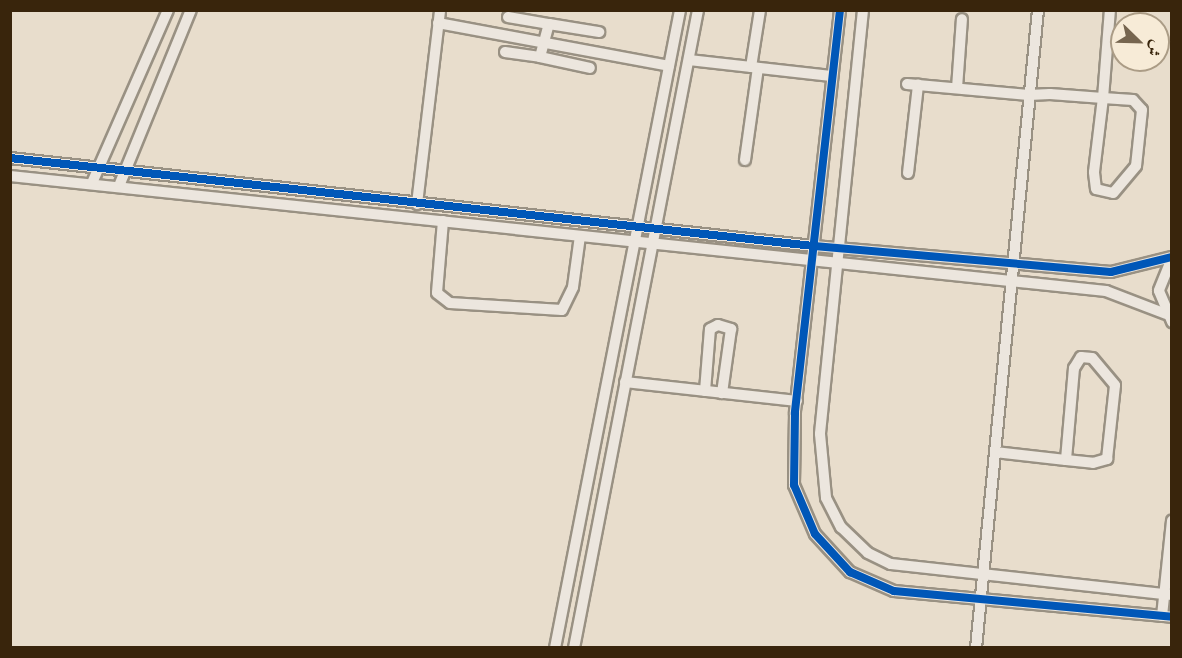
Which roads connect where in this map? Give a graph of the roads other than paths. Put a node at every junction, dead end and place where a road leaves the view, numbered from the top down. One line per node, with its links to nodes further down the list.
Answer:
1 (168, 10): 29 (street)
2 (191, 10): 30 (street)
3 (440, 10): 13 (street)
4 (680, 10): 20 (street)
5 (699, 10): 19 (street)
6 (760, 10): 22 (street)
7 (840, 10): 23 (street)
8 (863, 10): 43 (street)
9 (1038, 10): 25 (street)
10 (1110, 10): 26 (street)
11 (508, 17): 14 (street)
12 (962, 20): 24 (street)
13 (438, 23): 16 (street); 35 (street)
14 (549, 24): 15 (street); 16 (street)
15 (599, 32)
16 (543, 42): 18 (street); 20 (street)
17 (505, 52): 18 (street)
18 (540, 57): 21 (street)
19 (689, 60): 22 (street); 38 (street)
20 (669, 66): 37 (street)
21 (590, 68)
22 (754, 68): 23 (street); 28 (street)
23 (831, 76): 42 (street)
24 (957, 88): 25 (street); 31 (street)
25 (1029, 95): 26 (street); 46 (street)
26 (1103, 98): 26 (street)
27 (10, 158): 29 (street)
28 (745, 160)
29 (97, 166): 30 (street); 33 (street)
30 (125, 170): 34 (street); 35 (street)
31 (908, 173)
32 (10, 176): 33 (street)
33 (92, 183): 34 (street)
34 (119, 186): 36 (street)
35 (417, 204): 37 (street)
36 (443, 221): 39 (street); 39 (street)
37 (637, 228): 38 (street); 40 (street)
38 (656, 230): 41 (street); 42 (street)
39 (580, 236): 40 (street)
40 (635, 242): 41 (street); 61 (street)
41 (654, 244): 45 (street); 50 (street)
42 (814, 246): 43 (street); 45 (street)
43 (840, 246): 46 (street); 47 (street)
44 (1172, 258): 46 (street); 49 (street)
45 (812, 261): 47 (street); 53 (street)
46 (1013, 262): 48 (street)
47 (838, 263): 48 (street); 57 (street)
48 (1011, 281): 49 (street); 54 (street)
49 (1169, 318)
50 (625, 382): 51 (street); 62 (street)
51 (705, 391): 52 (street); 52 (street)
52 (722, 393): 53 (street)
53 (797, 401): 59 (street)
54 (995, 452): 55 (street); 57 (street)
55 (1066, 460): 55 (street)
56 (1172, 521): 58 (street)
57 (983, 574): 58 (street); 59 (street)
58 (1168, 594): 60 (street)
59 (980, 601): 60 (street); 63 (street)
60 (1167, 617)
61 (555, 648)
62 (574, 648)
63 (976, 648)

